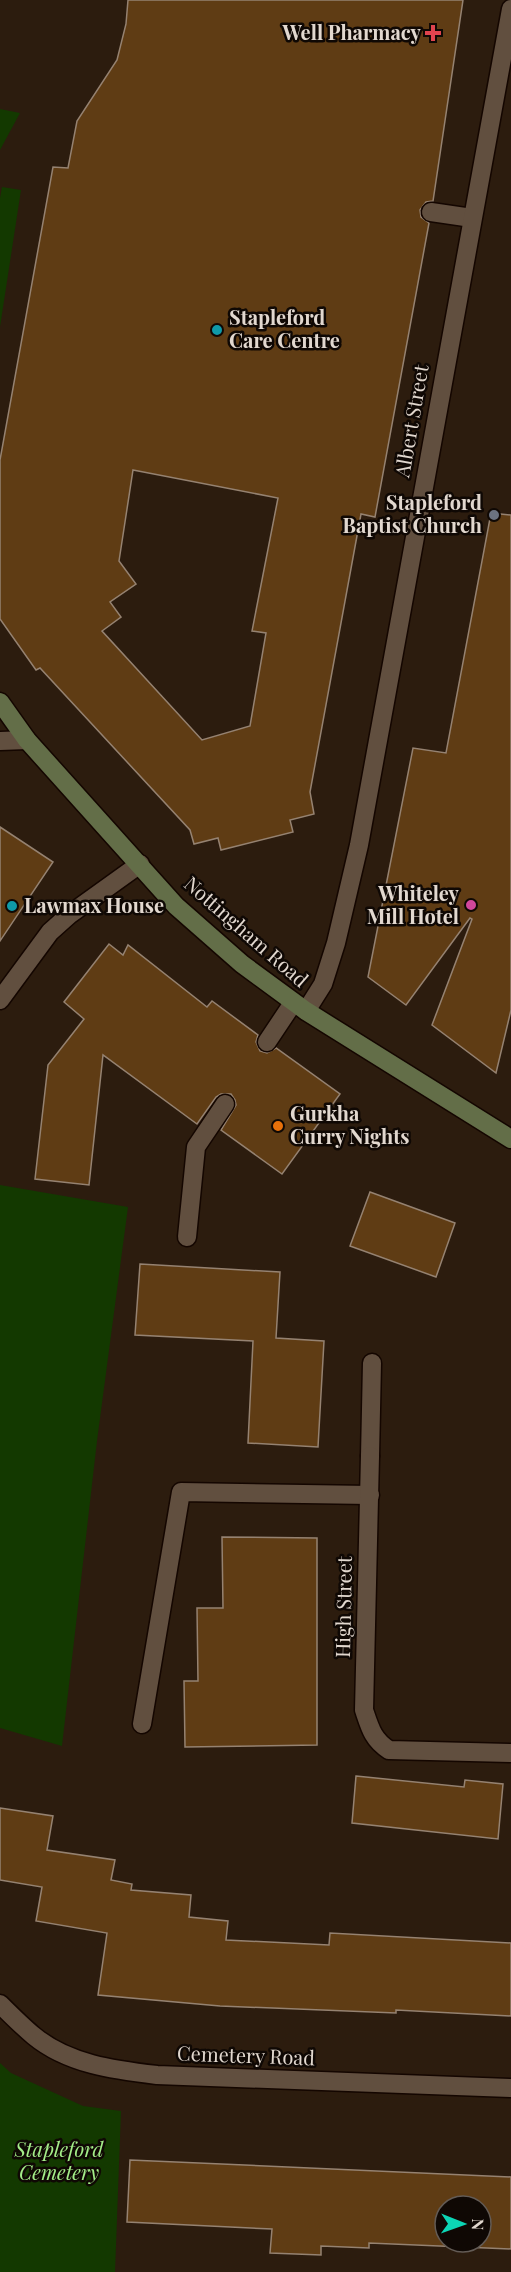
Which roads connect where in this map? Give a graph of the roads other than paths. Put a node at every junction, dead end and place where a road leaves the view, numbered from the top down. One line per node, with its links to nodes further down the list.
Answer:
1 (511, 9): 3 (street, Albert Street)
2 (431, 212): 3 (street)
3 (472, 218): 9 (street, Albert Street)
4 (0, 702): 5 (main road, Nottingham Road)
5 (27, 740): 6 (street); 7 (main road, Nottingham Road)
6 (0, 741)
7 (140, 864): 8 (street); 9 (main road, Nottingham Road)
8 (0, 1000)
9 (300, 1007): 10 (street, Albert Street); 12 (main road, Nottingham Road)
10 (267, 1042)
11 (225, 1104): 13 (street)
12 (511, 1139)
13 (187, 1236)
14 (372, 1363): 15 (street, High Street)
15 (370, 1496): 16 (street); 17 (street, High Street)
16 (142, 1724)
17 (511, 1753)
18 (0, 2004): 19 (street, Cemetery Road)
19 (511, 2088)

